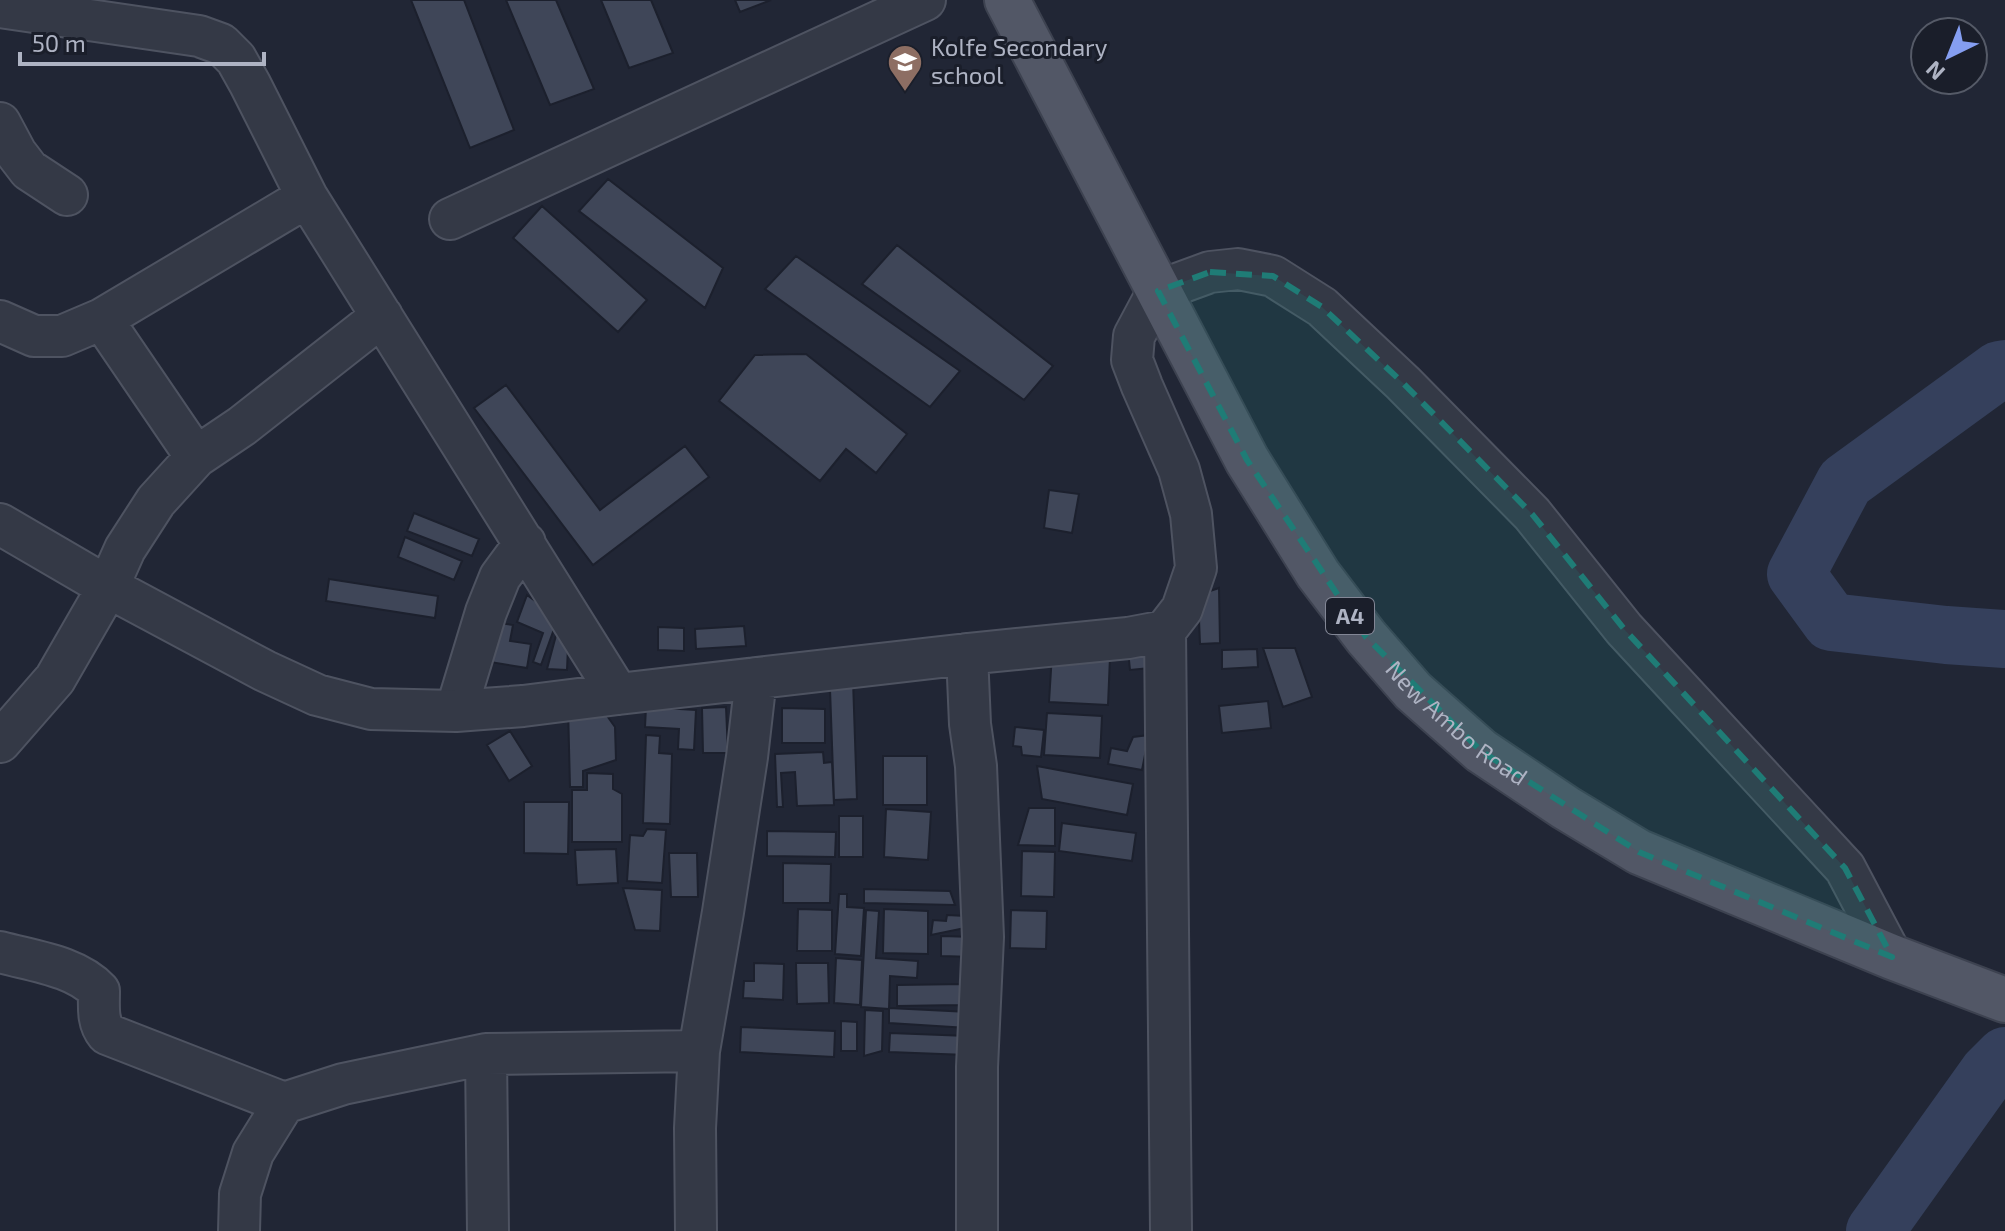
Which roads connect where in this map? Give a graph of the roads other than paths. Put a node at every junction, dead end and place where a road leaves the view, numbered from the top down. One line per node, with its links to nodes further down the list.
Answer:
1 (925, 0): 7 (street)
2 (1007, 0): 8 (main road, New Ambo Road / A4)
3 (0, 7): 6 (street)
4 (0, 123): 5 (street)
5 (67, 195)
6 (307, 197): 9 (street); 10 (street)
7 (450, 219)
8 (1158, 291): 16 (street); 23 (main road, New Ambo Road / A4); 23 (street)
9 (382, 316): 12 (street); 14 (street)
10 (102, 319): 11 (street); 12 (street)
11 (0, 321)
12 (196, 457): 15 (street)
13 (0, 524): 15 (street)
14 (525, 543): 19 (street); 20 (street)
15 (108, 587): 20 (street); 21 (street)
16 (1165, 631): 17 (street); 32 (street)
17 (967, 654): 18 (street); 31 (street)
18 (756, 678): 19 (street); 25 (street)
19 (618, 694): 20 (street)
20 (456, 711)
21 (0, 742)
22 (0, 952): 27 (street)
23 (1892, 957): 24 (main road, New Ambo Road / A4)
24 (2005, 1000)
25 (699, 1051): 26 (street); 30 (street)
26 (486, 1054): 27 (street); 29 (street)
27 (284, 1103): 28 (street)
28 (239, 1231)
29 (488, 1231)
30 (696, 1231)
31 (977, 1231)
32 (1171, 1231)

